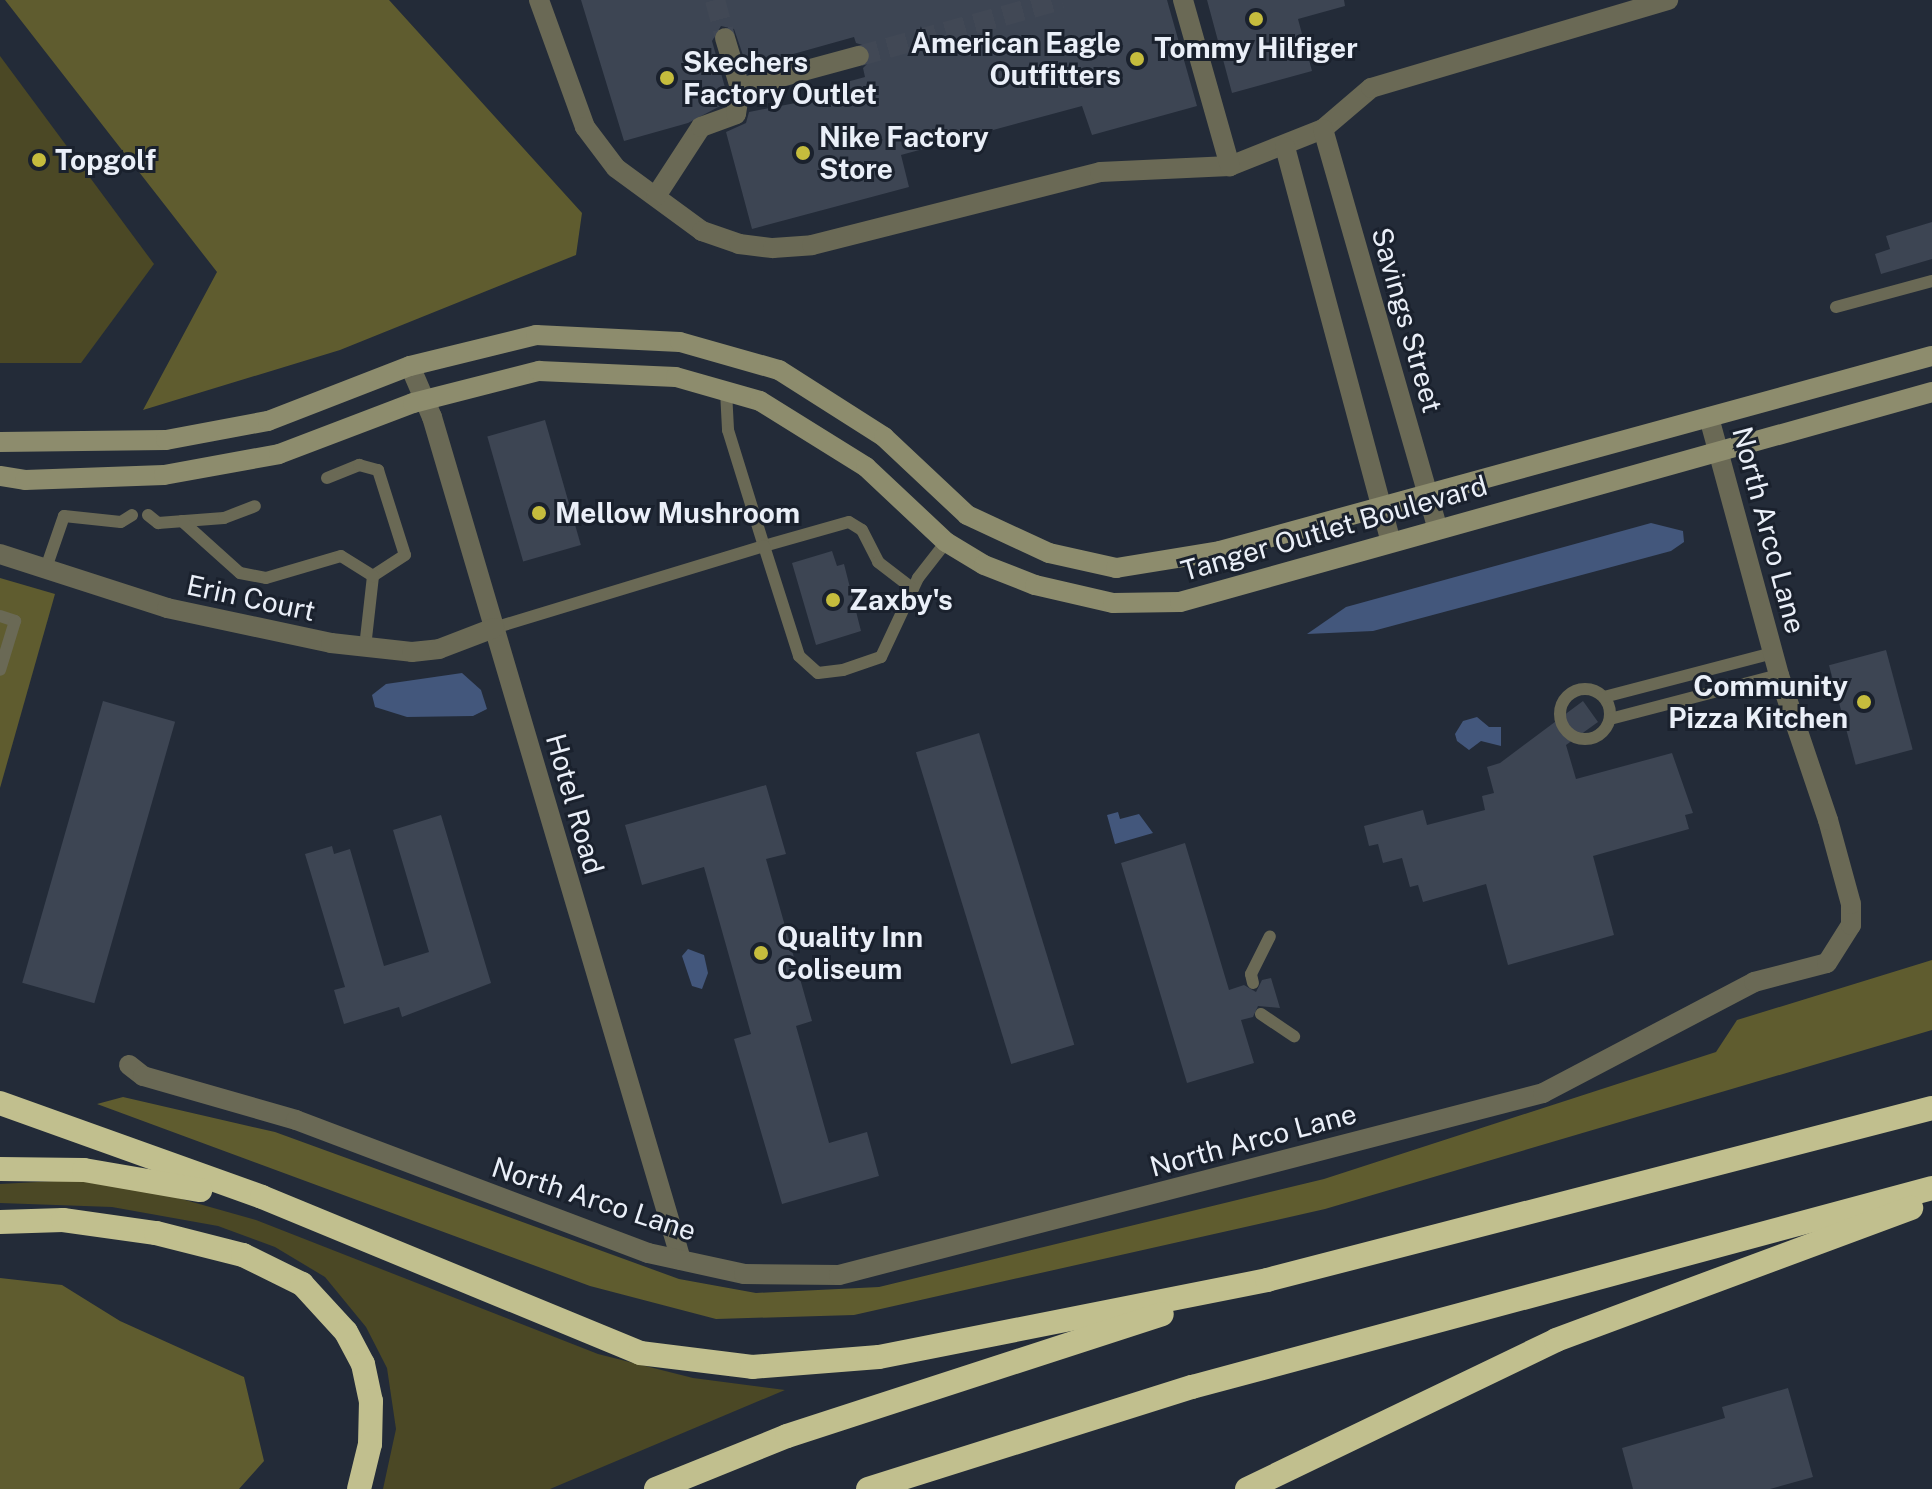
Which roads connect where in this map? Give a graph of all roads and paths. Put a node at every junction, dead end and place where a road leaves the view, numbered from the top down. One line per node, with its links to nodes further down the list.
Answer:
1 (539, 0): 10 (street)
2 (1183, 0): 9 (street)
3 (1668, 0): 7 (street)
4 (725, 38): 6 (street)
5 (859, 56): 6 (street)
6 (740, 88): 10 (street)
7 (1323, 129): 8 (street); 23 (street, Savings Street)
8 (1285, 147): 9 (street); 25 (street)
9 (1230, 166): 10 (street)
10 (656, 196)
11 (1932, 281): 12 (lane)
12 (1836, 307)
13 (1932, 356): 18 (street, Tanger Outlet Boulevard)
14 (410, 366): 17 (street, Hotel Road); 19 (street, Tanger Outlet Boulevard); 25 (street, Tanger Outlet Boulevard)
15 (726, 391): 17 (street, Tanger Outlet Boulevard); 31 (street, Tanger Outlet Boulevard); 32 (lane)
16 (1932, 392): 20 (street, Tanger Outlet Boulevard)
17 (426, 399): 21 (street, Tanger Outlet Boulevard); 38 (street, Hotel Road)
18 (1709, 417): 20 (street, North Arco Lane); 23 (street, Tanger Outlet Boulevard)
19 (0, 442)
20 (1719, 451): 28 (street, Tanger Outlet Boulevard); 40 (street, North Arco Lane)
21 (0, 476)
22 (327, 478): 35 (lane)
23 (1427, 494): 25 (street, Tanger Outlet Boulevard); 28 (street, Savings Street)
24 (255, 506): 26 (lane)
25 (1381, 507): 30 (street)
26 (182, 521): 29 (lane); 35 (lane)
27 (128, 523): 34 (lane)
28 (1437, 527): 30 (street, Tanger Outlet Boulevard)
29 (147, 532)
30 (1390, 540): 31 (street, Tanger Outlet Boulevard)
31 (946, 542): 36 (lane)
32 (764, 546): 36 (lane); 36 (lane); 38 (lane)
33 (0, 554): 34 (street, Erin Court)
34 (46, 568): 39 (street, Erin Court)
35 (373, 576): 39 (lane)
36 (913, 589)
37 (0, 616): 41 (lane)
38 (494, 628): 39 (street, Erin Court); 57 (street, Hotel Road)
39 (365, 647)
40 (1773, 653): 42 (street, North Arco Lane); 43 (lane)
41 (0, 670)
42 (1779, 675): 44 (lane); 57 (street, North Arco Lane)
43 (1604, 697): 44 (lane); 44 (lane)
44 (1610, 719)
45 (1270, 936): 46 (lane)
46 (1253, 983)
47 (1261, 1014): 48 (lane)
48 (1294, 1036)
49 (129, 1065): 57 (street, North Arco Lane)
50 (0, 1103): 55 (highway)
51 (1932, 1108): 58 (highway)
52 (0, 1169): 55 (highway)
53 (1932, 1188): 62 (highway)
54 (1932, 1200): 59 (highway)
55 (307, 1219): 58 (highway)
56 (0, 1222): 60 (highway)
57 (681, 1260)
58 (1267, 1280): 61 (highway)
59 (1322, 1450): 63 (highway); 64 (highway)
60 (359, 1489)
61 (656, 1489)
62 (868, 1489)
63 (1247, 1489)
64 (1290, 1489)

